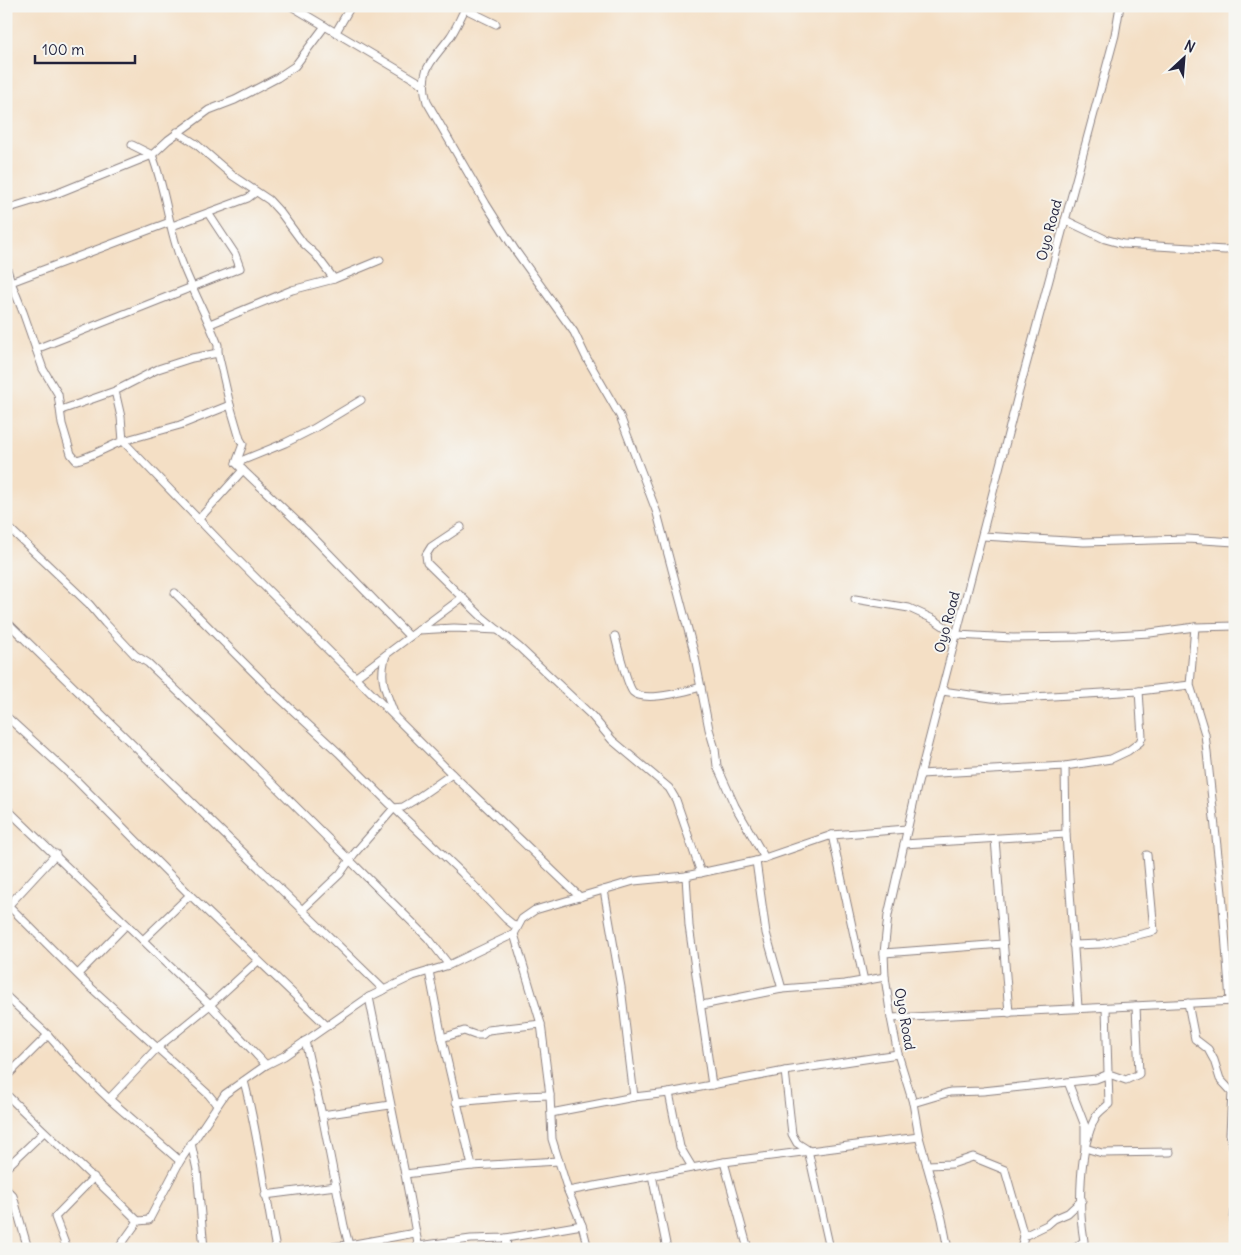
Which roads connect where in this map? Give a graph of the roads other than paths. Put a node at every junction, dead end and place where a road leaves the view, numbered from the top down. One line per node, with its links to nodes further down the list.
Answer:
1 (291, 6): 6 (street)
2 (352, 6): 7 (street)
3 (1120, 6): 15 (street, Oyo Road)
4 (466, 8): 5 (street); 8 (street)
5 (496, 24)
6 (325, 26): 7 (street); 9 (street)
7 (336, 32): 8 (street)
8 (424, 85): 52 (street)
9 (177, 132): 11 (street); 12 (street)
10 (132, 145): 11 (street)
11 (152, 155): 13 (street); 16 (street)
12 (256, 192): 14 (street); 20 (street)
13 (6, 209)
14 (208, 213): 16 (street); 22 (street)
15 (1065, 220): 17 (street); 36 (street, Oyo Road)
16 (171, 224): 21 (street); 22 (street)
17 (1235, 248)
18 (380, 260): 20 (street)
19 (6, 266): 21 (street)
20 (334, 279): 23 (street)
21 (11, 282): 24 (street)
22 (193, 288): 23 (street); 24 (street)
23 (210, 324): 25 (street)
24 (36, 349): 29 (street)
25 (218, 353): 26 (street); 28 (street)
26 (115, 391): 29 (street); 30 (street)
27 (361, 400): 31 (street)
28 (230, 405): 30 (street); 31 (street)
29 (61, 410): 30 (street)
30 (123, 441): 33 (street)
31 (236, 463): 32 (street)
32 (243, 470): 33 (street); 47 (street)
33 (198, 520): 50 (street)
34 (6, 525): 71 (street)
35 (461, 527): 39 (street)
36 (983, 536): 37 (street); 46 (street, Oyo Road)
37 (1235, 542)
38 (175, 594): 61 (street)
39 (463, 597): 44 (street); 45 (street)
40 (855, 599): 46 (street)
41 (6, 621): 78 (street)
42 (1235, 626): 43 (street)
43 (1195, 627): 46 (street); 51 (street)
44 (419, 630): 45 (street); 47 (street)
45 (499, 630): 72 (street)
46 (957, 635): 53 (street, Oyo Road)
47 (409, 636): 49 (street)
48 (615, 636): 52 (street)
49 (386, 655): 50 (street); 56 (street)
50 (356, 677): 56 (street)
51 (1190, 684): 54 (street); 95 (street)
52 (700, 687): 69 (street)
53 (942, 691): 54 (street); 59 (street, Oyo Road)
54 (1139, 691): 57 (street)
55 (6, 716): 75 (street)
56 (395, 716): 58 (street)
57 (1065, 766): 59 (street); 63 (street)
58 (452, 774): 61 (street); 76 (street)
59 (920, 774): 62 (street, Oyo Road)
60 (6, 808): 67 (street)
61 (394, 808): 71 (street); 80 (street)
62 (907, 829): 64 (street); 66 (street, Oyo Road)
63 (1066, 834): 65 (street); 83 (street)
64 (832, 836): 69 (street); 90 (street)
65 (995, 839): 66 (street); 82 (street)
66 (904, 844): 84 (street, Oyo Road)
67 (56, 854): 77 (street); 79 (street)
68 (1147, 855): 83 (street)
69 (766, 858): 70 (street)
70 (756, 861): 72 (street); 91 (street)
71 (350, 862): 78 (street); 86 (street)
72 (701, 873): 73 (street)
73 (686, 876): 74 (street); 98 (street)
74 (604, 890): 76 (street); 121 (street)
75 (190, 895): 81 (street); 85 (street)
76 (580, 897): 80 (street)
77 (7, 905): 88 (street)
78 (302, 910): 92 (street)
79 (126, 925): 81 (street); 88 (street)
80 (515, 930): 86 (street); 104 (street)
81 (143, 940): 97 (street)
82 (1003, 944): 84 (street); 102 (street)
83 (1073, 945): 101 (street)
84 (884, 953): 89 (street, Oyo Road)
85 (258, 961): 97 (street); 105 (street)
86 (449, 965): 87 (street)
87 (429, 970): 92 (street); 107 (street)
88 (78, 974): 109 (street)
89 (885, 977): 90 (street); 103 (street, Oyo Road)
90 (864, 981): 91 (street)
91 (782, 988): 98 (street)
92 (384, 990): 94 (street)
93 (6, 996): 106 (street)
94 (368, 997): 105 (street); 126 (street)
95 (1232, 1001): 96 (street)
96 (1188, 1003): 99 (street); 135 (street)
97 (210, 1005): 109 (street); 111 (street)
98 (702, 1005): 117 (street)
99 (1136, 1006): 100 (street); 113 (street)
100 (1106, 1008): 101 (street); 113 (street)
101 (1079, 1009): 102 (street)
102 (1009, 1013): 103 (street)
103 (891, 1018): 110 (street, Oyo Road)
104 (541, 1024): 107 (street); 120 (street)
105 (326, 1026): 108 (street)
106 (48, 1035): 114 (street); 122 (street)
107 (442, 1038): 123 (street)
108 (305, 1041): 111 (street); 128 (street)
109 (157, 1048): 122 (street); 125 (street)
110 (898, 1054): 112 (street); 124 (street, Oyo Road)
111 (266, 1065): 115 (street)
112 (785, 1071): 117 (street); 133 (street)
113 (1109, 1074): 116 (street); 132 (street)
114 (6, 1077)
115 (244, 1082): 125 (street); 149 (street)
116 (1068, 1082): 124 (street); 132 (street)
117 (712, 1085): 118 (street)
118 (669, 1093): 121 (street); 142 (street)
119 (6, 1094): 129 (street)
120 (550, 1095): 123 (street); 127 (street)
121 (634, 1096): 127 (street)
122 (109, 1099): 137 (street)
123 (456, 1102): 140 (street)
124 (913, 1103): 130 (street, Oyo Road)
125 (216, 1105): 131 (street)
126 (390, 1105): 128 (street); 143 (street)
127 (550, 1113): 136 (street)
128 (322, 1115): 146 (street)
129 (44, 1132): 141 (street); 145 (street)
130 (919, 1137): 133 (street); 139 (street, Oyo Road)
131 (191, 1143): 137 (street); 163 (street)
132 (1085, 1148): 134 (street); 150 (street)
133 (808, 1150): 138 (street); 170 (street)
134 (1170, 1152)
135 (1235, 1155)
136 (559, 1160): 140 (street); 148 (street)
137 (180, 1161): 152 (street)
138 (724, 1162): 142 (street); 169 (street)
139 (927, 1165): 156 (street); 171 (street, Oyo Road)
140 (472, 1166): 143 (street)
141 (6, 1168)
142 (692, 1168): 144 (street)
143 (405, 1174): 155 (street)
144 (652, 1175): 148 (street); 168 (street)
145 (94, 1177): 152 (street); 161 (street)
146 (336, 1186): 149 (street); 158 (street)
147 (6, 1189): 160 (street)
148 (568, 1191): 154 (street)
149 (265, 1195): 164 (street)
150 (1082, 1200): 156 (street); 173 (street)
151 (1235, 1205): 153 (street)
152 (138, 1221): 162 (street)
153 (1234, 1221)
154 (582, 1225): 157 (street); 167 (street)
155 (415, 1233): 158 (street); 159 (street)
156 (1024, 1236): 172 (street)
157 (506, 1238): 159 (street); 166 (street)
158 (350, 1247): 165 (street)
159 (419, 1247)
160 (28, 1249)
161 (67, 1249)
162 (118, 1249)
163 (204, 1249)
164 (276, 1249)
165 (311, 1249)
166 (507, 1249)
167 (588, 1249)
168 (667, 1249)
169 (748, 1249)
170 (830, 1249)
171 (948, 1249)
172 (1021, 1249)
173 (1074, 1249)

